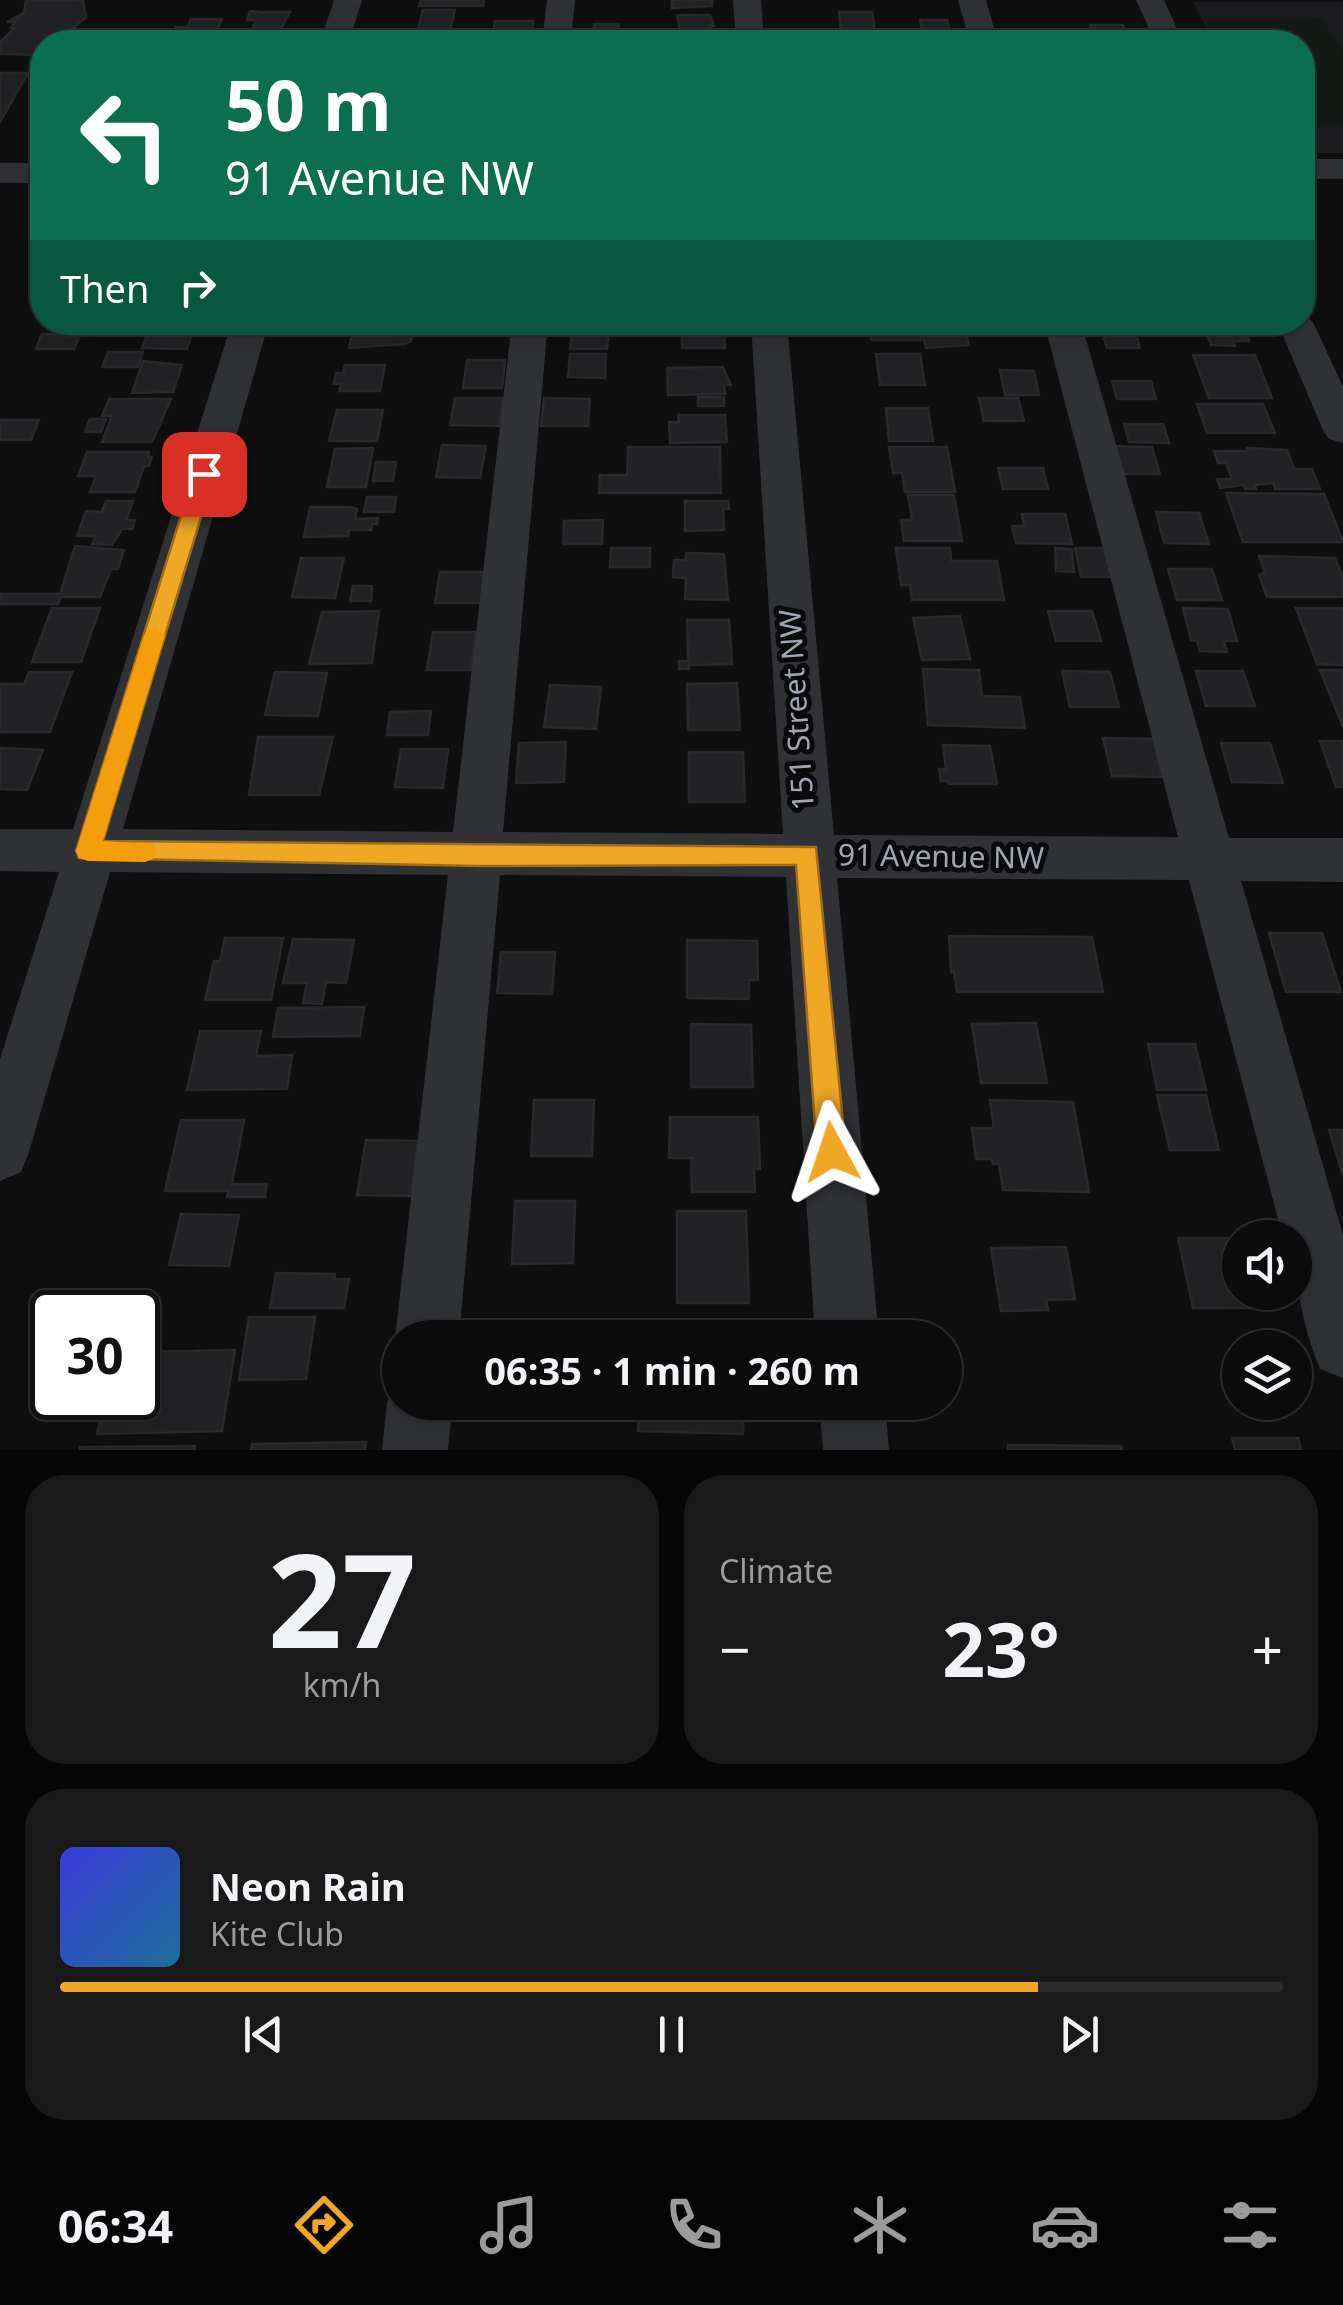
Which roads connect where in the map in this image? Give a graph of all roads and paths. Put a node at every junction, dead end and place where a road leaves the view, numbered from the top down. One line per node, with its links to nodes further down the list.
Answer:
1 (348, 0): 6 (street)
2 (562, 0): 7 (street)
3 (747, 0): 8 (street)
4 (972, 0): 9 (street)
5 (1150, 0): 10 (street)
6 (339, 30)
7 (558, 30)
8 (749, 30)
9 (981, 30)
10 (1164, 30)
11 (1315, 169): 12 (street)
12 (1343, 169)
13 (0, 173): 14 (street)
14 (30, 173)
15 (247, 335): 22 (street)
16 (529, 335): 24 (street)
17 (770, 335): 23 (street, 151 Street NW)
18 (1066, 335): 26 (street)
19 (1301, 335): 20 (street)
20 (1343, 430)
21 (0, 850): 22 (street, 91 Avenue NW)
22 (88, 851): 24 (street, 91 Avenue NW); 27 (street)
23 (807, 854): 24 (street, 91 Avenue NW); 26 (street, 91 Avenue NW); 29 (street, 151 Street NW)
24 (478, 856): 28 (street)
25 (1343, 860): 26 (street, 91 Avenue NW)
26 (1212, 861): 30 (street)
27 (0, 1152)
28 (429, 1320)
29 (845, 1320)
30 (1343, 1346)
31 (418, 1420): 33 (street)
32 (854, 1420): 34 (street)
33 (415, 1450)
34 (856, 1450)

